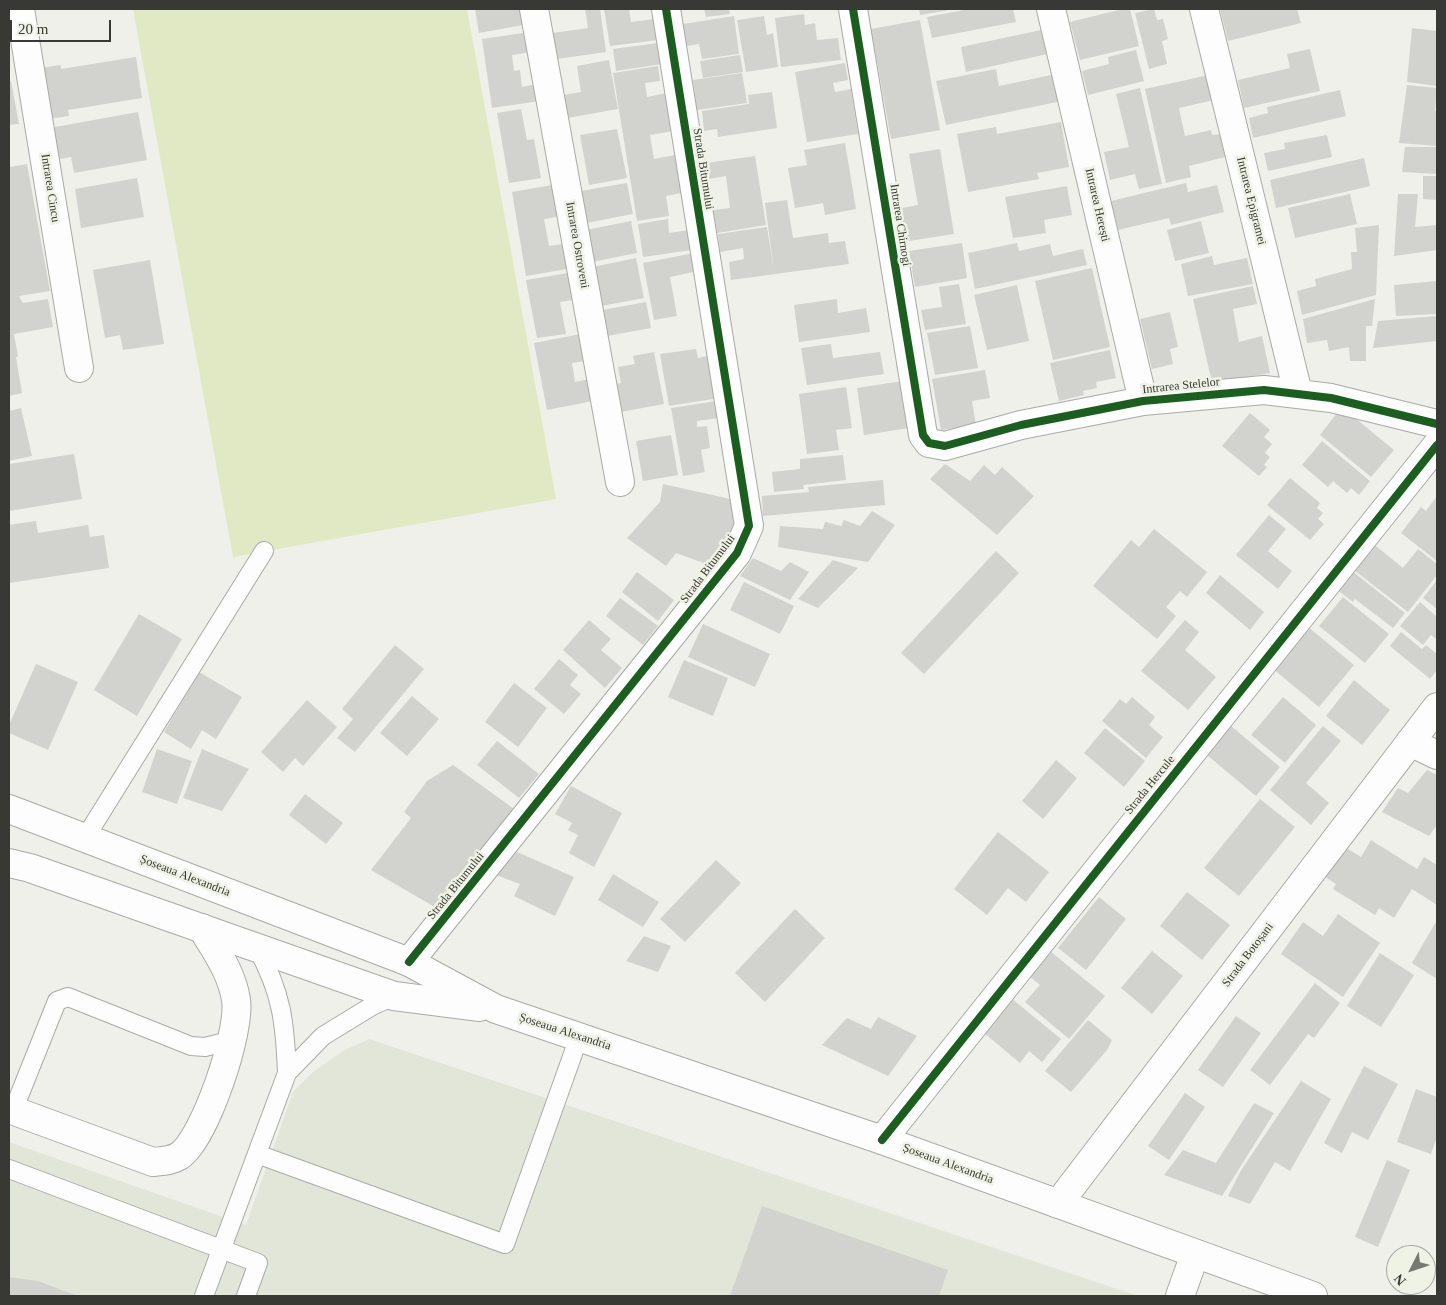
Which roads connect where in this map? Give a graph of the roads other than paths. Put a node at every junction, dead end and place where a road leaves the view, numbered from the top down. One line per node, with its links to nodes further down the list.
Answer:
1 (20, 9): 7 (street, Intrarea Cincu)
2 (534, 9): 13 (street, Intrarea Ostroveni)
3 (666, 9): 23 (street, Strada Bitumului)
4 (853, 9): 11 (street, Intrarea Chirnogi)
5 (1051, 9): 9 (street, Intrarea Herești)
6 (1204, 9): 8 (street, Intrarea Epigramei)
7 (79, 368)
8 (1298, 393): 9 (street, Intrarea Stelelor); 10 (street, Intrarea Stelelor)
9 (1142, 401): 11 (street, Intrarea Stelelor)
10 (1437, 424)
11 (929, 443)
12 (1437, 446): 30 (street, Strada Hercule)
13 (620, 482)
14 (264, 552): 19 (lane)
15 (1437, 707): 16 (street, Strada Botoșani)
16 (1410, 742): 17 (street); 33 (street, Strada Botoșani)
17 (1437, 755)
18 (9, 809): 19 (street, Șoseaua Alexandria)
19 (85, 838): 23 (street, Șoseaua Alexandria)
20 (9, 863): 21 (street, Șoseaua Alexandria)
21 (202, 928): 22 (street, Șoseaua Alexandria); 27 (street)
22 (256, 948): 24 (street, Șoseaua Alexandria); 28 (lane)
23 (410, 962): 25 (street, Șoseaua Alexandria)
24 (394, 996): 25 (street, Șoseaua Alexandria); 28 (lane)
25 (496, 1009): 26 (street, Șoseaua Alexandria)
26 (579, 1037): 30 (street, Șoseaua Alexandria); 31 (lane)
27 (233, 1040): 29 (lane); 29 (street)
28 (287, 1073): 31 (lane)
29 (11, 1110)
30 (882, 1140): 33 (street, Șoseaua Alexandria)
31 (256, 1154): 34 (lane)
32 (9, 1169): 34 (lane)
33 (1058, 1204): 35 (street, Șoseaua Alexandria)
34 (222, 1249): 36 (lane); 37 (lane)
35 (1195, 1254): 38 (street); 39 (street, Șoseaua Alexandria)
36 (204, 1296)
37 (246, 1296)
38 (1180, 1296)
39 (1313, 1296)

